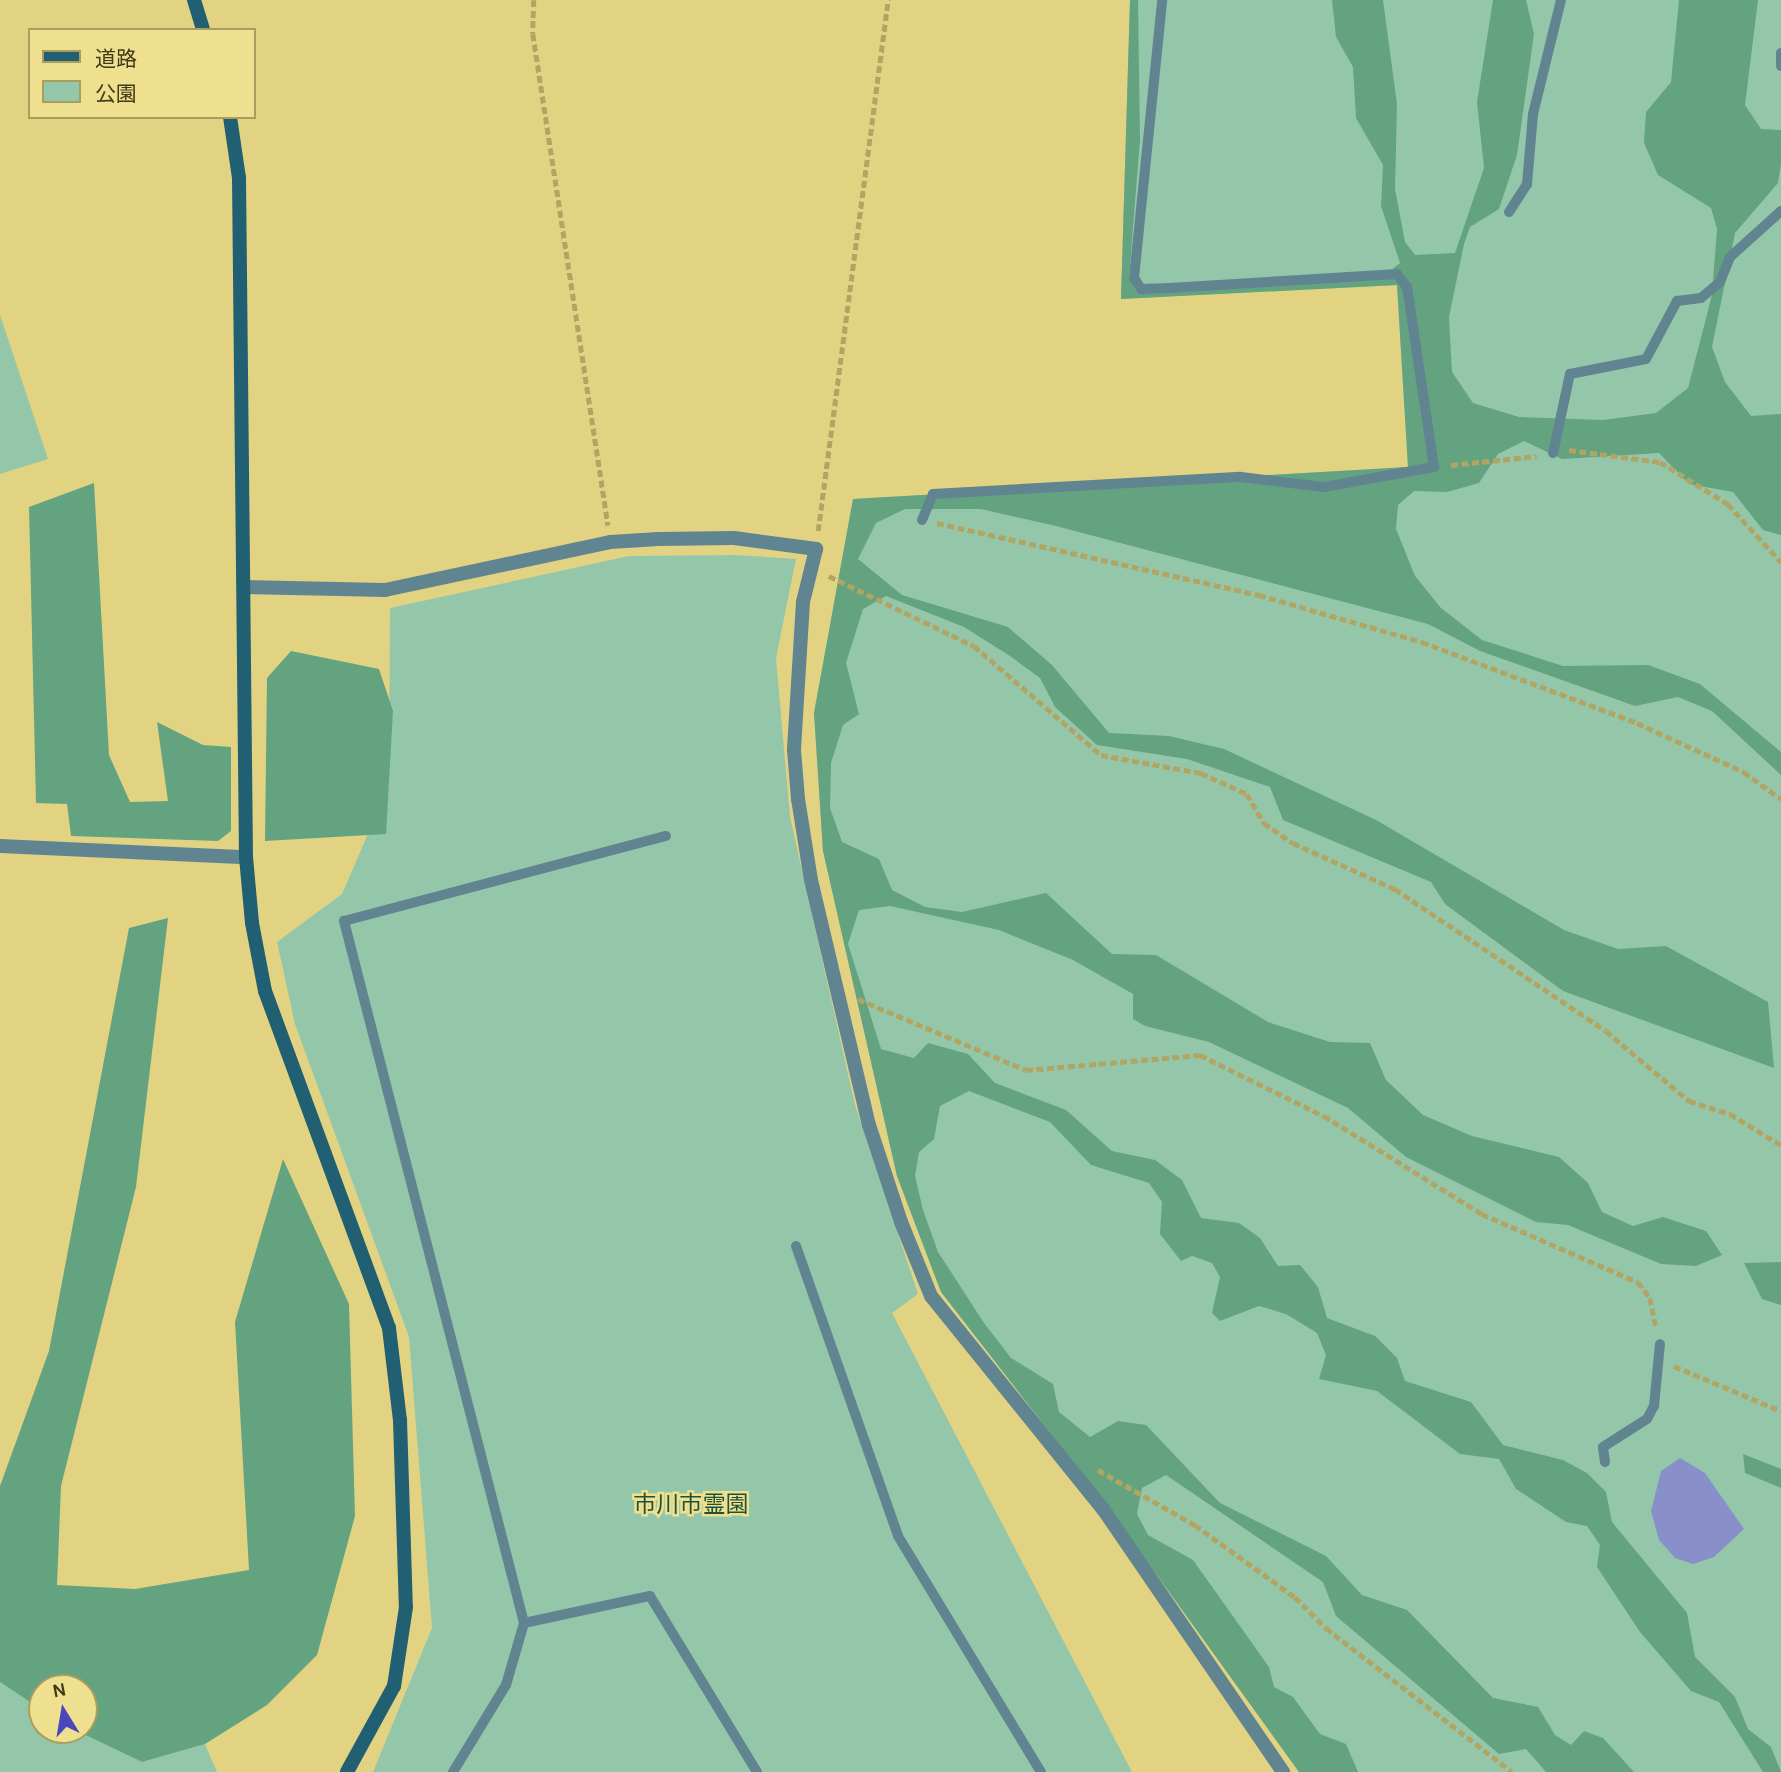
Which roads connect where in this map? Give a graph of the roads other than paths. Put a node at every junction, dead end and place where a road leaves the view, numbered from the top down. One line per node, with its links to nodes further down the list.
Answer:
1 (194, 0): 4 (street)
2 (1162, 0): 11 (lane)
3 (1560, 0): 9 (lane)
4 (202, 28)
5 (1781, 53): 6 (lane)
6 (1781, 66)
7 (230, 119): 12 (street)
8 (1781, 211): 10 (lane)
9 (1509, 212)
10 (1553, 453)
11 (922, 520)
12 (244, 587): 15 (street); 24 (street)
13 (666, 836): 19 (lane)
14 (0, 846): 15 (street)
15 (246, 857): 20 (street)
16 (796, 1245): 23 (lane)
17 (1660, 1344): 18 (lane)
18 (1605, 1462)
19 (524, 1623): 21 (lane); 22 (lane)
20 (347, 1772)
21 (453, 1772)
22 (757, 1772)
23 (1041, 1772)
24 (1283, 1772)

